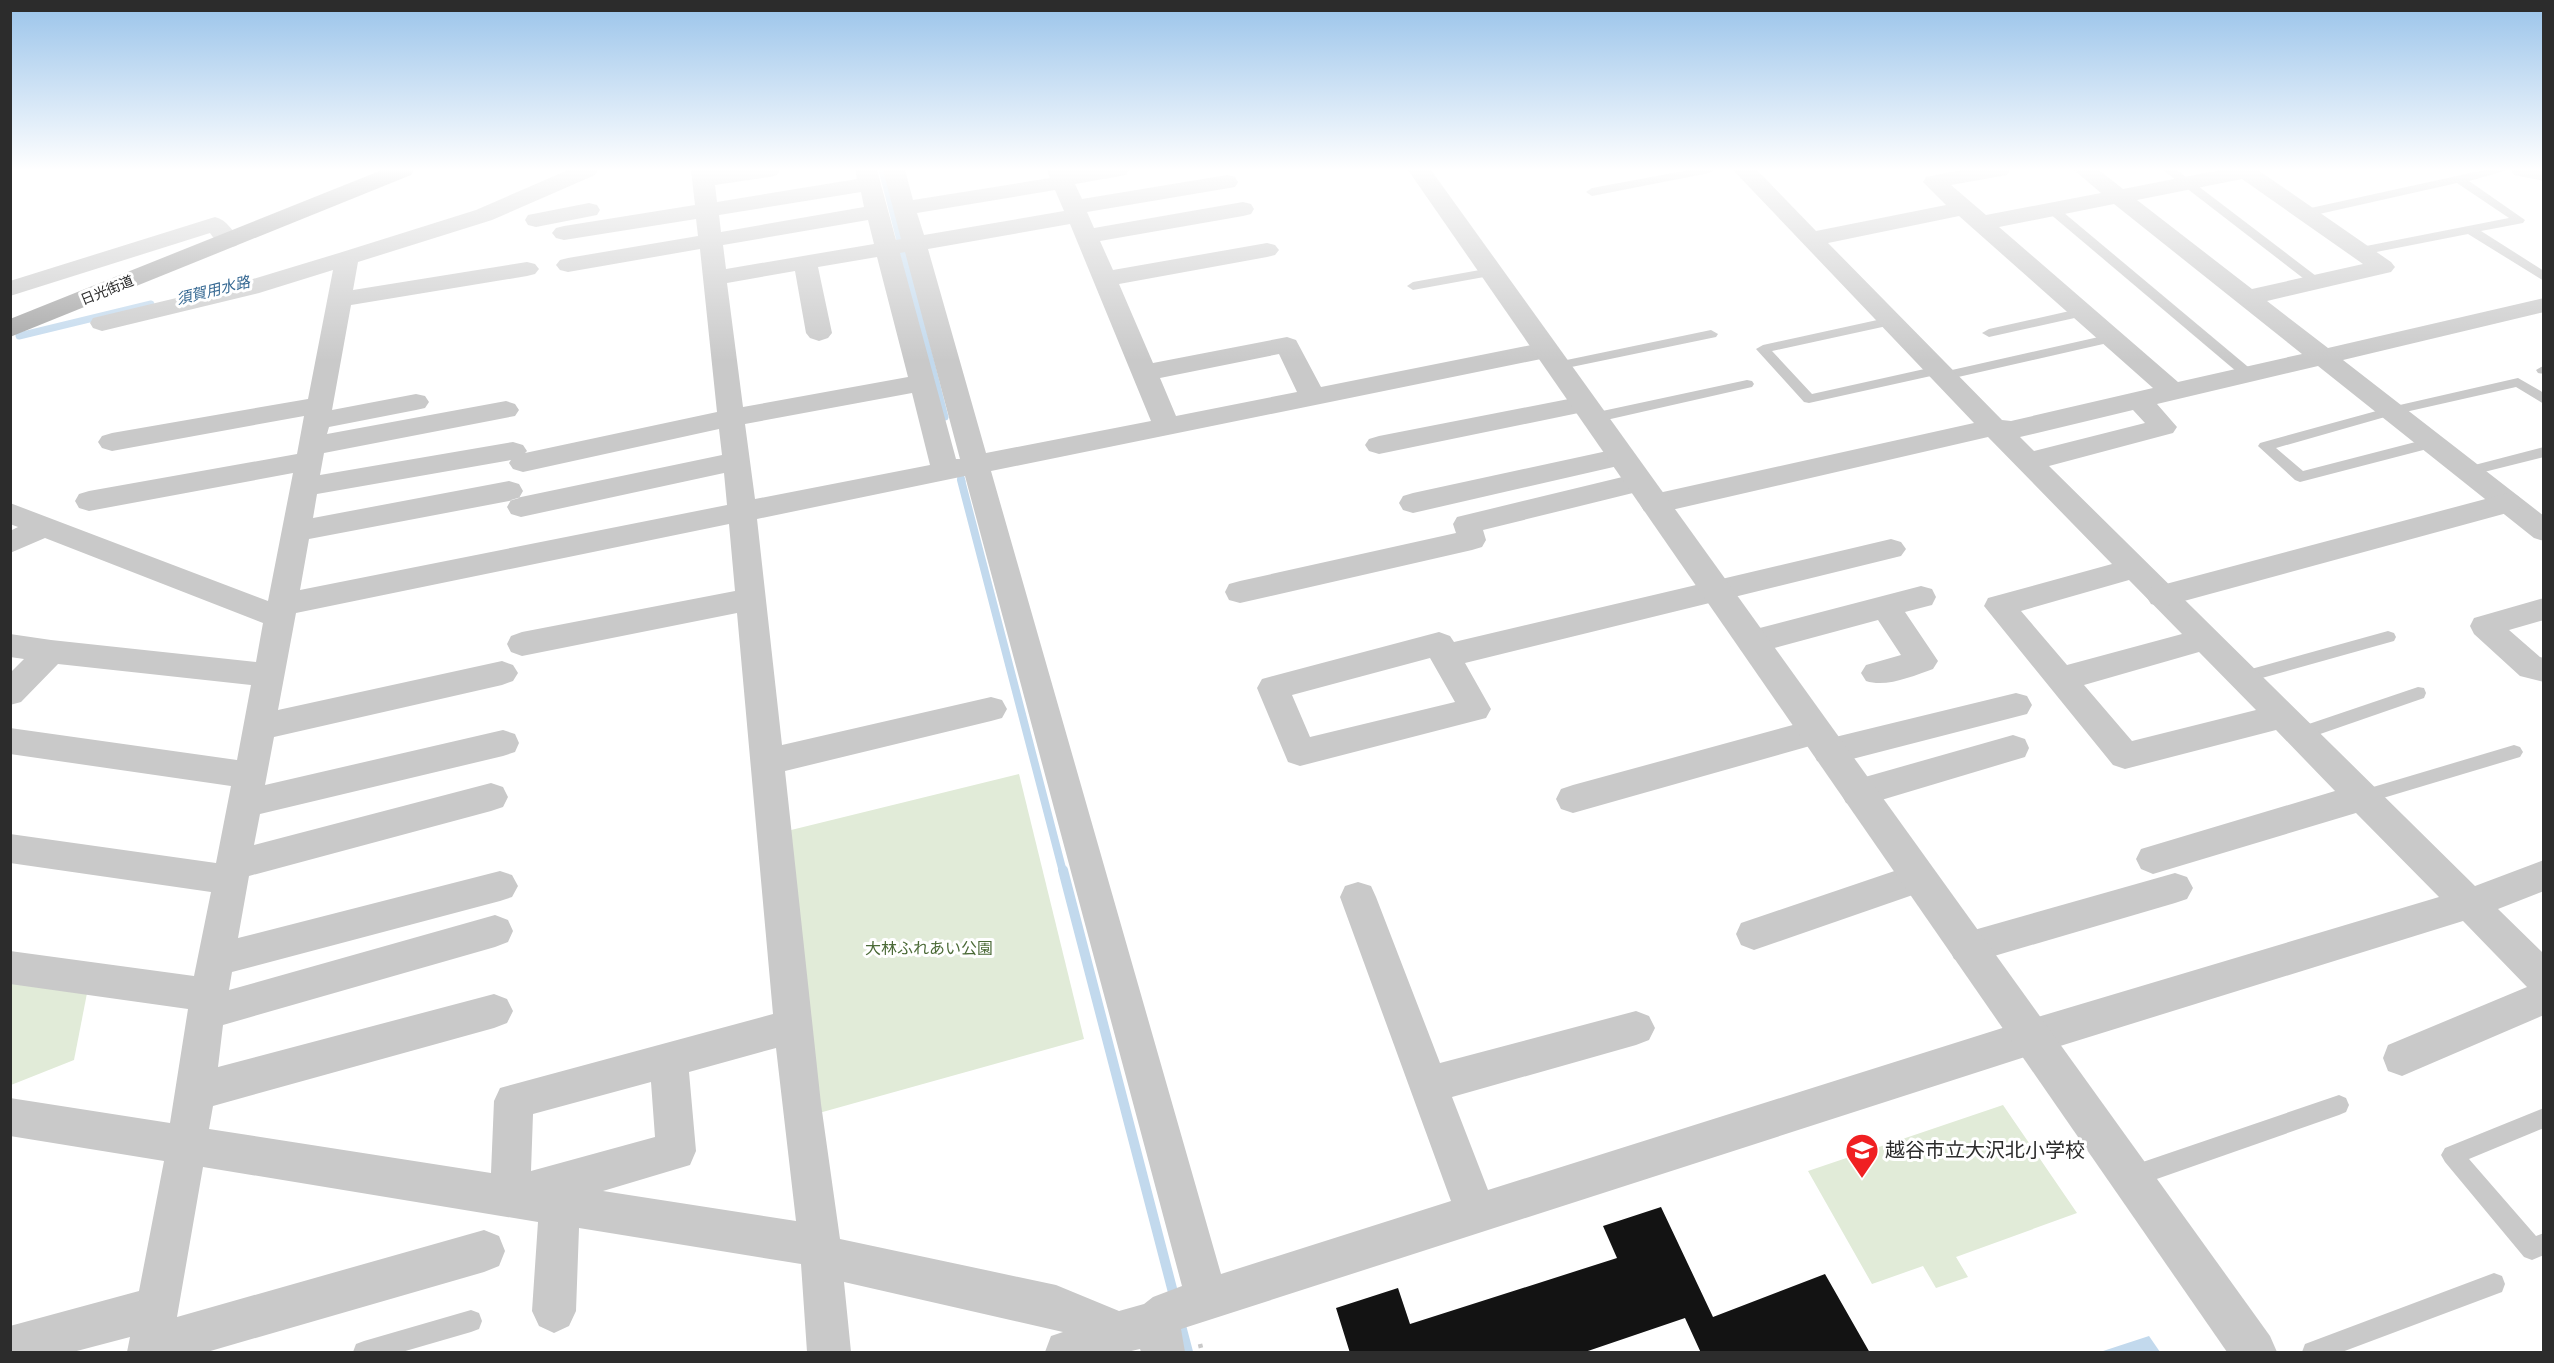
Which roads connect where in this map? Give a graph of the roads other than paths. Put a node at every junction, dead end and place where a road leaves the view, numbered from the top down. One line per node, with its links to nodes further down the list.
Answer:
1 (185, 234): 36 (street)
2 (222, 234): 22 (street)
3 (246, 234): 22 (main road, 日光街道)
4 (425, 234): 26 (street)
5 (708, 234): 20 (street)
6 (729, 234): 20 (street)
7 (897, 234): 23 (street)
8 (986, 234): 23 (street)
9 (1086, 234): 33 (street)
10 (1464, 234): 30 (street)
11 (1806, 234): 21 (street)
12 (1847, 234): 21 (street)
13 (1993, 234): 40 (street)
14 (2081, 234): 52 (lane)
15 (2165, 234): 37 (street)
16 (2252, 234): 34 (lane)
17 (2336, 234): 25 (street)
18 (2452, 234): 25 (lane)
19 (2477, 234): 31 (lane)
20 (710, 239): 28 (street); 32 (street)
21 (1811, 239): 41 (street)
22 (228, 241): 43 (main road, 日光街道)
23 (900, 246): 27 (street); 53 (street); 74 (street)
24 (1267, 250): 33 (street)
25 (2361, 251): 34 (street)
26 (347, 258): 38 (street); 42 (street)
27 (805, 262): 32 (street); 44 (street)
28 (568, 265)
29 (527, 269): 38 (street)
30 (1491, 272): 35 (lane); 49 (street)
31 (2544, 277)
32 (714, 278): 63 (street)
33 (1105, 279): 51 (street)
34 (2316, 282): 37 (street)
35 (1413, 286)
36 (10, 289)
37 (2247, 298): 48 (street)
38 (340, 299): 68 (street)
39 (2544, 305): 48 (street)
40 (2083, 312): 45 (lane); 47 (street)
41 (1891, 321): 50 (street); 50 (lane)
42 (102, 322)
43 (10, 329)
44 (819, 333)
45 (1989, 333)
46 (1711, 334): 49 (lane)
47 (2112, 338): 50 (lane); 55 (street)
48 (2322, 357): 52 (street); 62 (street)
49 (1551, 358): 56 (street); 61 (street)
50 (1942, 373): 65 (street)
51 (1145, 374): 56 (street); 64 (street)
52 (2248, 374): 55 (street)
53 (922, 383): 63 (street); 74 (street)
54 (1747, 384): 61 (lane)
55 (2173, 392): 57 (street)
56 (1313, 397): 64 (street)
57 (2138, 400): 65 (street); 73 (street)
58 (2544, 400): 62 (lane)
59 (416, 402): 68 (street)
60 (506, 410): 68 (street)
61 (1589, 411): 69 (street); 71 (street)
62 (2391, 411): 67 (street); 67 (lane)
63 (731, 418): 68 (street); 72 (street)
64 (1167, 426): 74 (street)
65 (1994, 427): 73 (street); 76 (street)
66 (112, 442): 68 (street)
67 (2431, 443): 75 (street)
68 (313, 444): 77 (street); 83 (street)
69 (1379, 445)
70 (2544, 452): 75 (lane)
71 (1621, 457): 76 (street); 78 (street)
72 (736, 461): 80 (street); 83 (street)
73 (2029, 462): 87 (street)
74 (959, 468): 80 (street); 163 (street)
75 (2468, 471): 79 (street)
76 (1647, 493): 88 (street); 89 (street)
77 (89, 501)
78 (1413, 503)
79 (2508, 503): 84 (street); 90 (street)
80 (742, 510): 92 (street); 95 (street)
81 (10, 513): 82 (street)
82 (44, 526): 85 (street); 95 (street)
83 (297, 531): 95 (street)
84 (2543, 531)
85 (10, 543)
86 (1891, 549): 89 (street)
87 (2135, 568): 90 (street); 108 (street)
88 (1240, 592)
89 (1716, 592): 98 (street); 102 (street)
90 (2162, 596): 97 (street)
91 (1921, 597): 93 (street)
92 (751, 599): 99 (street); 120 (street)
93 (1885, 607): 98 (street); 105 (street)
94 (2544, 609): 103 (street)
95 (282, 611): 106 (street)
96 (2388, 637): 107 (lane)
97 (2206, 639): 107 (street); 108 (street)
98 (1752, 642): 116 (street)
99 (522, 644)
100 (10, 645): 101 (street)
101 (51, 652): 106 (street); 109 (street)
102 (1445, 656): 102 (street)
103 (2544, 670)
104 (502, 673): 114 (street)
105 (1877, 673)
106 (270, 675): 114 (street)
107 (2244, 677): 113 (street)
108 (2061, 679): 113 (street)
109 (10, 693)
110 (2418, 693): 113 (lane)
111 (2016, 705): 116 (street)
112 (991, 709): 120 (street)
113 (2291, 725): 123 (street)
114 (260, 727): 121 (street)
115 (10, 741): 121 (street)
116 (1822, 742): 122 (street); 125 (street)
117 (503, 743): 121 (street)
118 (2013, 748): 122 (street)
119 (2514, 752): 123 (lane)
120 (767, 762): 144 (street)
121 (248, 789): 128 (street)
122 (1858, 793): 130 (street)
123 (2363, 796): 127 (street); 134 (street)
124 (491, 797): 128 (street)
125 (1573, 799)
126 (10, 848): 128 (street)
127 (2153, 860)
128 (232, 872): 138 (street)
129 (2544, 875): 134 (street)
130 (1918, 878): 136 (street); 137 (street)
131 (500, 886): 138 (street)
132 (2175, 888): 137 (street)
133 (1358, 897): 149 (street)
134 (2469, 904): 140 (street); 146 (street)
135 (495, 931): 142 (street)
136 (1754, 934)
137 (1967, 948): 146 (street)
138 (216, 960): 142 (street)
139 (10, 968): 142 (street)
140 (2544, 979)
141 (2544, 997): 147 (street)
142 (208, 1004): 150 (street)
143 (494, 1011): 150 (street)
144 (793, 1026): 148 (street); 161 (street)
145 (1636, 1028): 149 (street)
146 (2031, 1037): 155 (street); 158 (street)
147 (2402, 1058)
148 (669, 1059): 156 (street); 156 (street)
149 (1428, 1084): 158 (street)
150 (195, 1092): 154 (street)
151 (2339, 1104): 155 (lane)
152 (10, 1117): 154 (street)
153 (2544, 1118): 159 (lane)
154 (187, 1146): 156 (street); 166 (street)
155 (2130, 1177): 172 (street)
156 (510, 1197): 157 (street)
157 (560, 1205): 161 (street); 164 (street)
158 (1476, 1212): 163 (street)
159 (2544, 1244)
160 (484, 1251): 166 (street)
161 (820, 1251): 167 (street); 170 (street)
162 (2493, 1284): 173 (lane)
163 (1207, 1301): 167 (street)
164 (554, 1311)
165 (471, 1322): 169 (lane)
166 (152, 1336): 168 (street)
167 (1146, 1336): 171 (street)
168 (10, 1348)
169 (364, 1353)
170 (829, 1353)
171 (1067, 1353)
172 (2254, 1353)
173 (2313, 1353)

